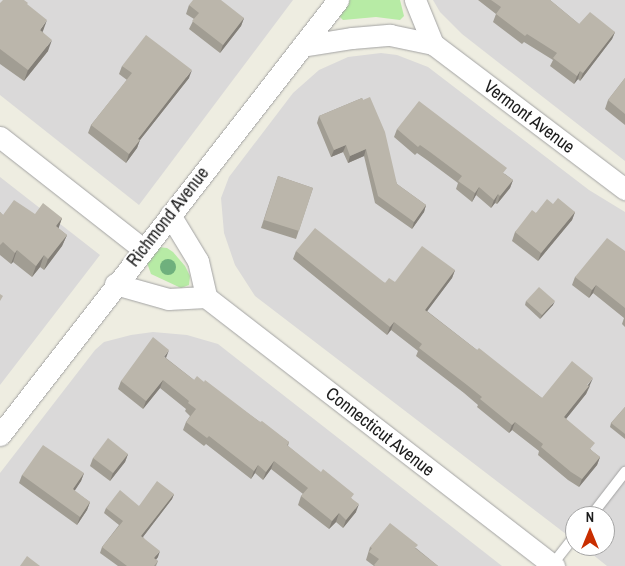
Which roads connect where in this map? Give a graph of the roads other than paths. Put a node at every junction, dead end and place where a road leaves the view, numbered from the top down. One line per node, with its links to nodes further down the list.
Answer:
1 (338, 0): 4 (street, Richmond Avenue)
2 (415, 0): 3 (street)
3 (433, 44): 4 (street, Vermont Avenue); 6 (street, Vermont Avenue)
4 (302, 46): 7 (street, Richmond Avenue)
5 (0, 137): 8 (street)
6 (625, 189)
7 (170, 215): 8 (street, Richmond Avenue); 10 (street)
8 (143, 249): 9 (street, Richmond Avenue)
9 (116, 284): 10 (street); 11 (street, Richmond Avenue)
10 (206, 297): 15 (street, Connecticut Avenue)
11 (0, 435)
12 (625, 472): 13 (lane)
13 (599, 506)
14 (565, 550): 15 (lane)
15 (553, 566)

